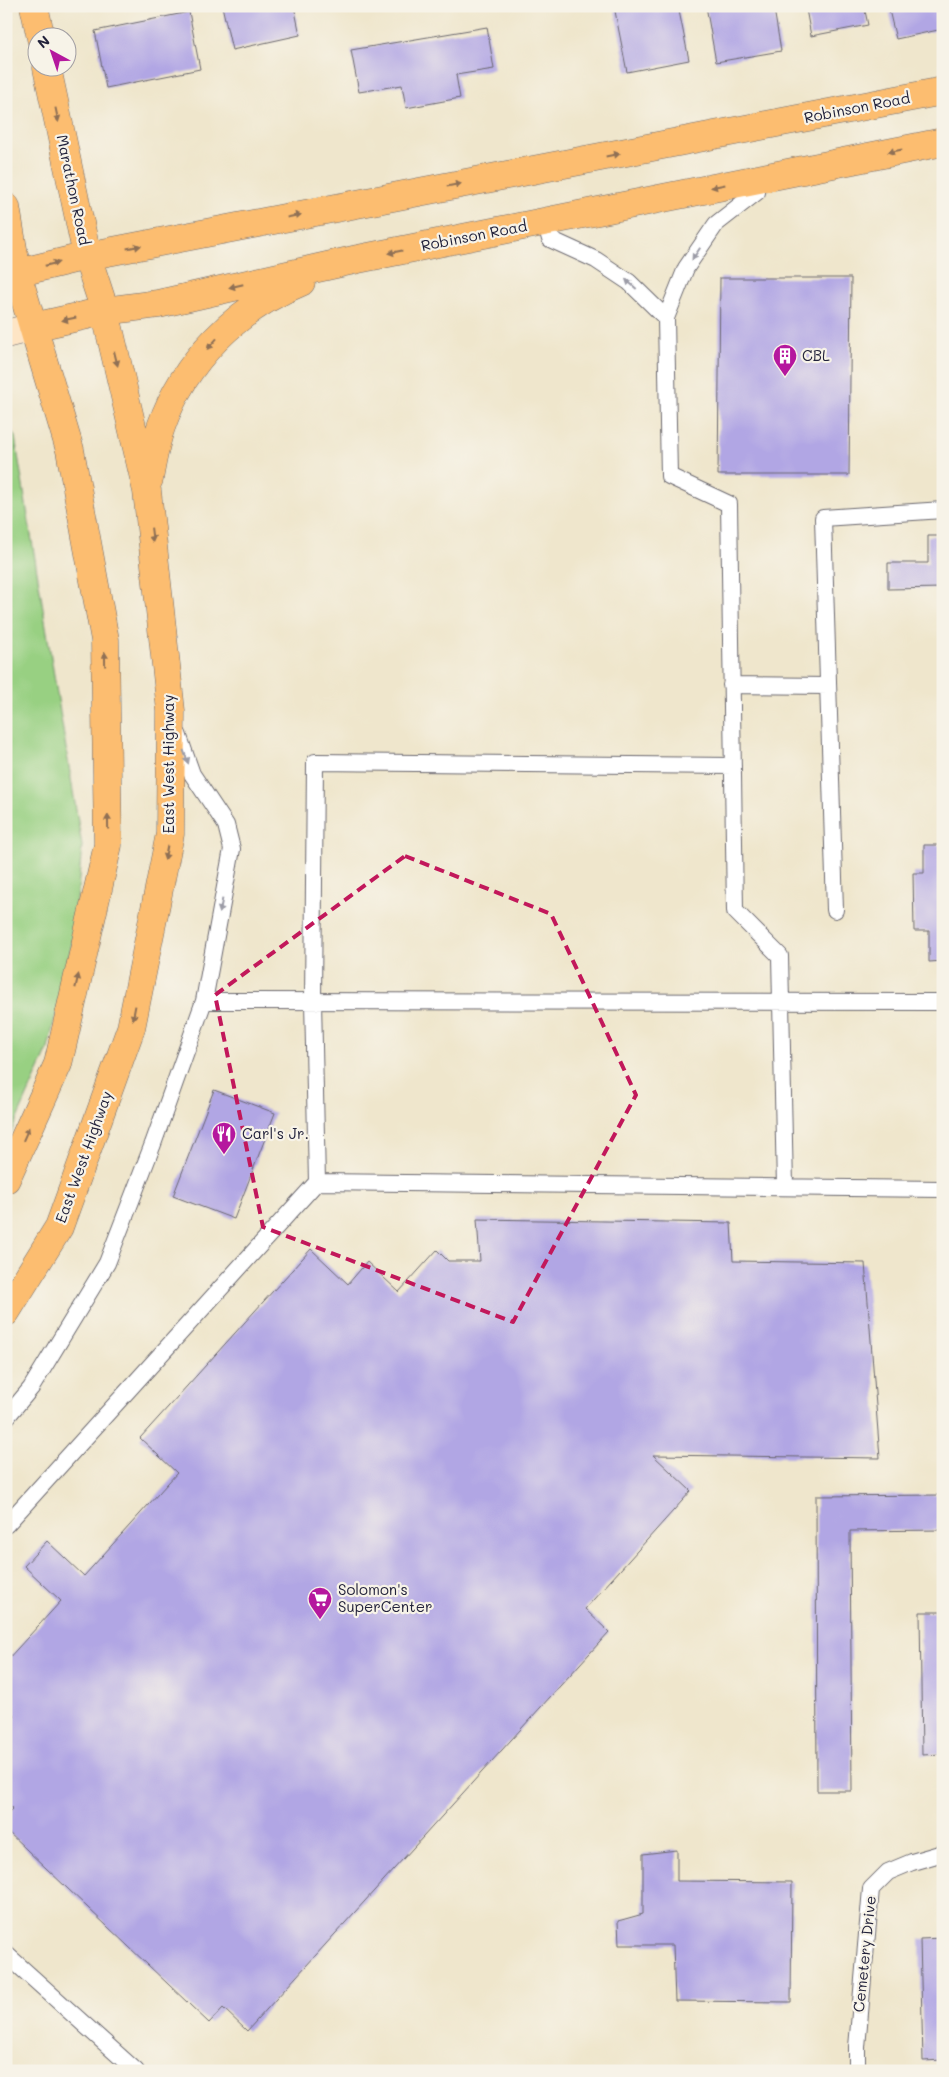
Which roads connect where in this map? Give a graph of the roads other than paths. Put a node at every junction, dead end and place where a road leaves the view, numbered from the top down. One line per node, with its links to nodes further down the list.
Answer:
1 (34, 6): 2 (main road)
2 (39, 28)
3 (49, 78): 9 (main road, Marathon Road, one-way to 9)
4 (943, 91): 9 (main road, Robinson Road, one-way to 4)
5 (943, 142): 6 (main road, Robinson Road, one-way to 6)
6 (756, 179): 8 (main road, Robinson Road, one-way to 8); 13 (lane, one-way to 13)
7 (6, 207): 11 (main road)
8 (545, 222): 10 (main road, Robinson Road, one-way to 10); 13 (lane, one-way to 8)
9 (86, 256): 11 (main road, Robinson Road, one-way to 9); 12 (main road, Marathon Road)
10 (358, 259): 12 (main road, Robinson Road, one-way to 12); 16 (main road, one-way to 16)
11 (12, 274): 14 (main road)
12 (105, 311): 14 (main road, Robinson Road, one-way to 14); 16 (main road, East West Highway, one-way to 16)
13 (666, 318): 18 (lane)
14 (33, 327): 15 (main road, Robinson Road); 27 (main road, one-way to 14)
15 (6, 334)
16 (147, 491): 20 (main road, East West Highway, one-way to 20)
17 (943, 510): 19 (lane)
18 (731, 685): 19 (lane); 21 (lane)
19 (828, 686): 22 (lane)
20 (171, 711): 23 (lane, one-way to 23); 31 (main road, East West Highway, one-way to 31)
21 (733, 766): 24 (lane); 25 (lane)
22 (834, 910)
23 (204, 1001): 24 (lane); 32 (lane)
24 (313, 1001): 25 (lane); 28 (lane)
25 (782, 1002): 26 (lane); 29 (lane)
26 (943, 1002)
27 (6, 1179)
28 (317, 1182): 29 (lane); 33 (lane)
29 (785, 1187): 30 (lane)
30 (943, 1189)
31 (6, 1312)
32 (6, 1418)
33 (6, 1525)
34 (943, 1853): 37 (lane, Cemetery Drive)
35 (6, 1954): 36 (lane)
36 (136, 2071)
37 (857, 2071)

